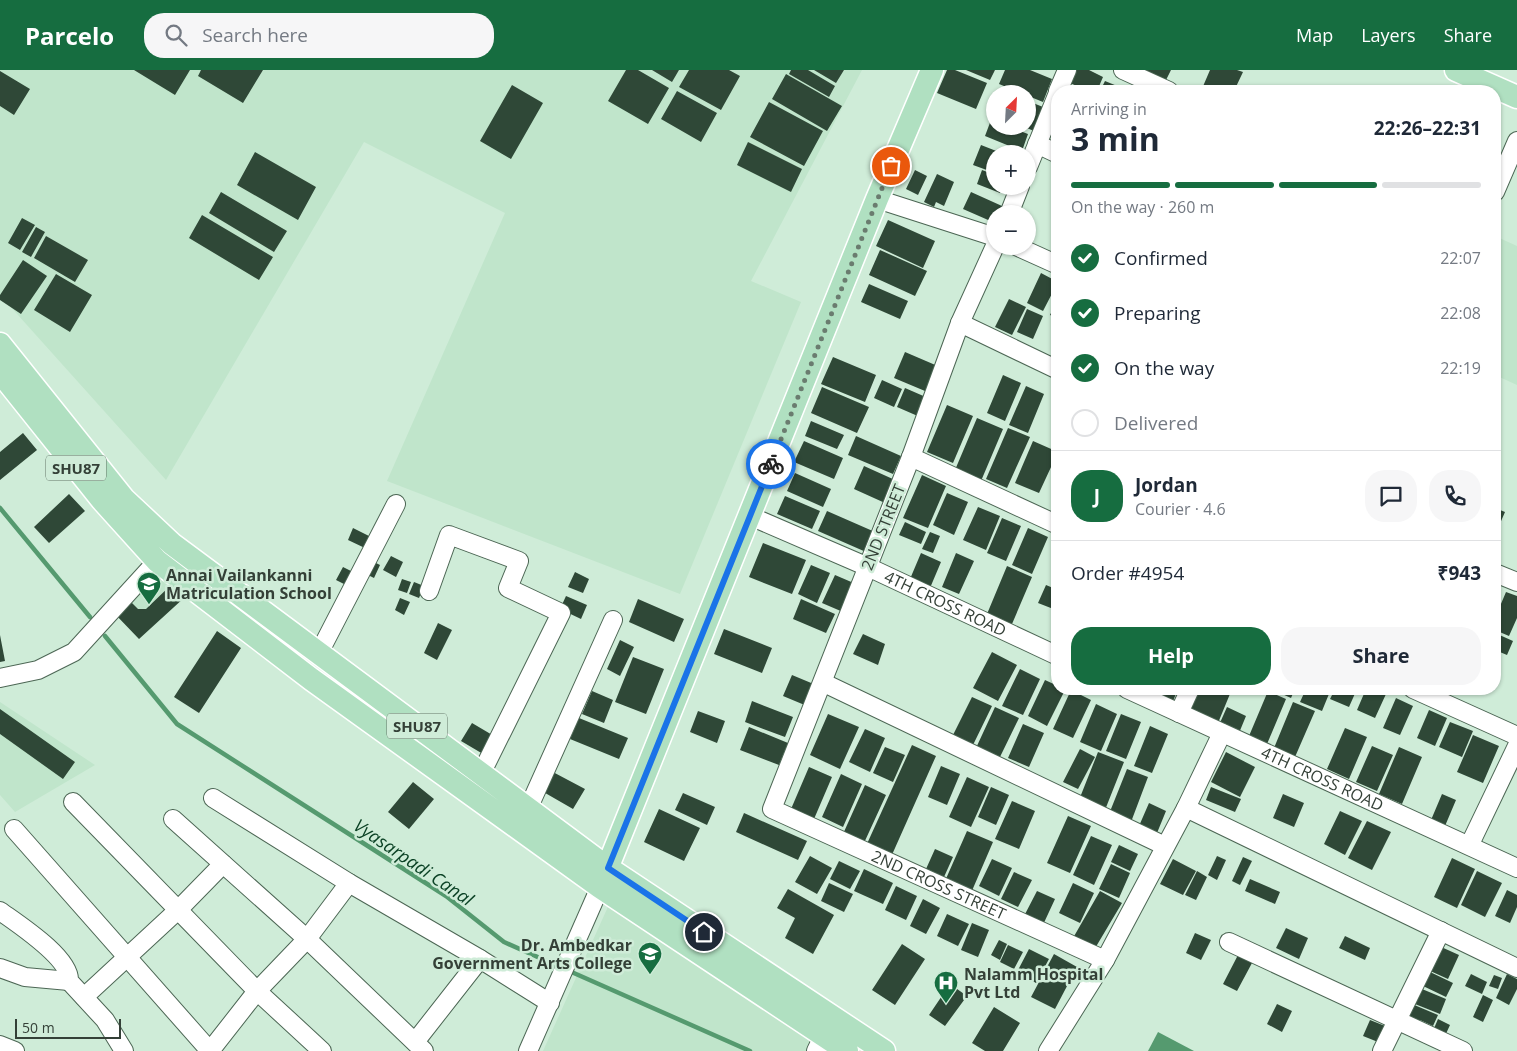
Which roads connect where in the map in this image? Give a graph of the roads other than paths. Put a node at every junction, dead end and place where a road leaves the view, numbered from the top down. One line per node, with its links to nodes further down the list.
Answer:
1 (932, 70): 15 (main road)
2 (1067, 70): 5 (street)
3 (1123, 70): 6 (street)
4 (1456, 70): 7 (main road)
5 (1061, 85)
6 (1156, 85)
7 (1490, 85)
8 (1501, 90): 9 (main road)
9 (1517, 97)
10 (1051, 109): 12 (street)
11 (1517, 141): 14 (street)
12 (1037, 144): 13 (street)
13 (1051, 151)
14 (1501, 178)
15 (877, 199): 16 (street); 26 (main road)
16 (986, 234)
17 (991, 255): 20 (street, 2ND STREET)
18 (1036, 255): 19 (street)
19 (1051, 262)
20 (960, 323): 22 (street); 24 (street, 2ND STREET)
21 (0, 344): 34 (main road, SHU87)
22 (1051, 367)
23 (0, 372): 28 (main road, SHU87)
24 (911, 458): 27 (street); 29 (street, 2ND STREET)
25 (396, 504): 34 (street)
26 (750, 516): 29 (street, 4TH CROSS ROAD); 57 (main road)
27 (1051, 522)
28 (157, 561): 36 (street); 57 (main road, SHU87)
29 (868, 567): 35 (street, 4TH CROSS ROAD); 37 (street, 2ND STREET)
30 (1501, 575): 31 (street)
31 (1517, 582)
32 (429, 591): 45 (street)
33 (613, 620): 48 (street)
34 (319, 653): 45 (main road, SHU87)
35 (1051, 653)
36 (0, 678)
37 (824, 682): 50 (street, 2ND STREET); 54 (street)
38 (1140, 695): 41 (street, 4TH CROSS ROAD)
39 (1187, 695): 41 (street)
40 (1429, 695): 43 (street)
41 (1179, 713): 42 (street, 4TH CROSS ROAD)
42 (1222, 733): 49 (street); 53 (street, 4TH CROSS ROAD)
43 (1517, 736)
44 (1517, 746): 53 (street)
45 (481, 774): 48 (main road, SHU87)
46 (212, 798): 58 (street)
47 (73, 802): 59 (street)
48 (528, 808): 57 (main road, SHU87)
49 (1186, 808): 54 (street); 61 (street)
50 (772, 809): 66 (street, 2ND CROSS STREET)
51 (173, 819): 55 (street)
52 (14, 829): 64 (street)
53 (1470, 844): 56 (street, 4TH CROSS ROAD)
54 (1165, 846): 66 (street)
55 (223, 864): 59 (street); 62 (street)
56 (1517, 868)
57 (604, 878): 72 (street); 74 (main road, SHU87)
58 (349, 883): 62 (street); 65 (street)
59 (178, 910): 64 (street); 70 (street)
60 (0, 911): 69 (street)
61 (1441, 931): 68 (street); 73 (street)
62 (307, 939): 70 (street); 76 (street)
63 (1230, 942): 73 (street)
64 (127, 957): 71 (street); 79 (street)
65 (480, 958): 72 (street); 76 (street)
66 (1106, 960): 84 (street)
67 (0, 968): 69 (street)
68 (1517, 968)
69 (69, 981): 71 (street)
70 (257, 991): 79 (street); 80 (street)
71 (84, 998): 78 (street)
72 (550, 1003): 81 (street)
73 (1396, 1020): 85 (street); 86 (street)
74 (824, 1034): 82 (main road, SHU87); 83 (main road, SHU87)
75 (0, 1045): 77 (street)
76 (420, 1047)
77 (15, 1051)
78 (124, 1051)
79 (210, 1051)
80 (322, 1051)
81 (528, 1051)
82 (847, 1051)
83 (884, 1051)
84 (1048, 1051)
85 (1382, 1051)
86 (1462, 1051)

